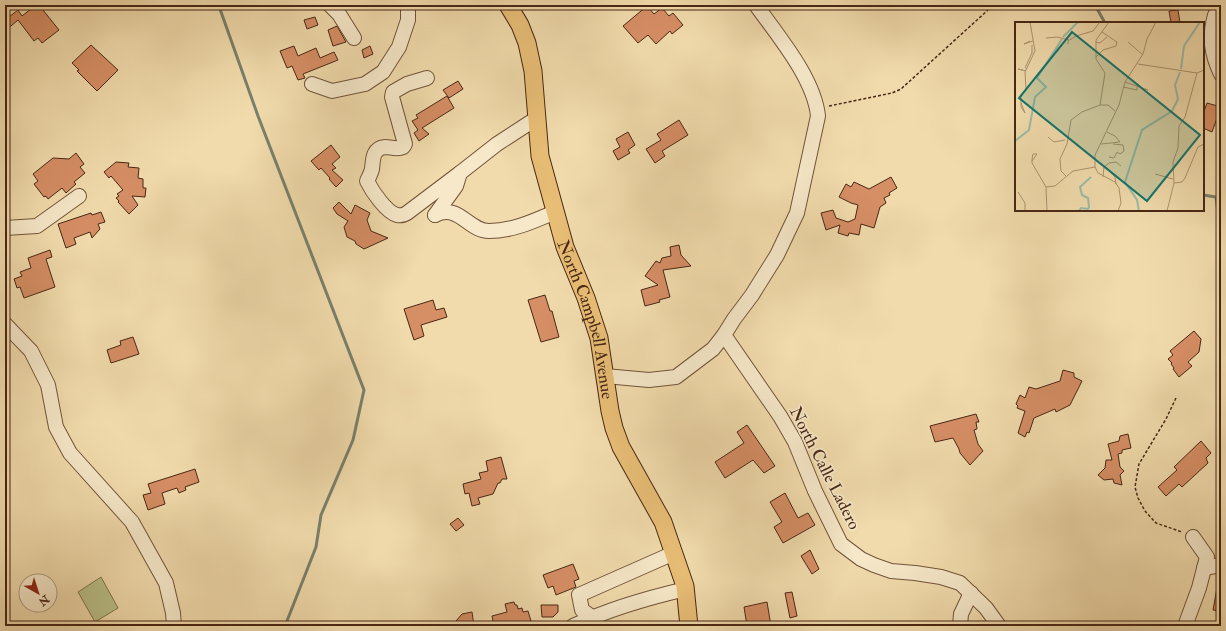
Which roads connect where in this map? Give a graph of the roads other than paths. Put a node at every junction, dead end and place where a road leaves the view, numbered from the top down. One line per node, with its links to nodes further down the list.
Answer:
1 (330, 5): 6 (street)
2 (408, 5): 9 (street)
3 (508, 5): 10 (main road, North Campbell Avenue)
4 (756, 5): 16 (street)
5 (1214, 12): 7 (street)
6 (354, 38)
7 (1221, 74)
8 (427, 78): 11 (street)
9 (312, 84)
10 (537, 118): 11 (street); 13 (main road, North Campbell Avenue)
11 (460, 173): 13 (street)
12 (79, 196): 14 (street)
13 (555, 212): 17 (main road, North Campbell Avenue)
14 (5, 228)
15 (5, 324): 25 (street)
16 (724, 335): 17 (street); 23 (street, North Calle Ladero)
17 (605, 376): 19 (main road, North Campbell Avenue)
18 (1193, 537): 21 (street)
19 (674, 553): 22 (main road, North Campbell Avenue); 24 (street)
20 (1221, 565): 21 (street)
21 (1204, 568): 30 (street)
22 (686, 590): 24 (street); 27 (main road, North Campbell Avenue)
23 (971, 594): 28 (street); 29 (street, North Calle Ladero)
24 (592, 617): 26 (street)
25 (174, 626)
26 (573, 626)
27 (689, 626)
28 (960, 626)
29 (999, 626)
30 (1185, 626)

